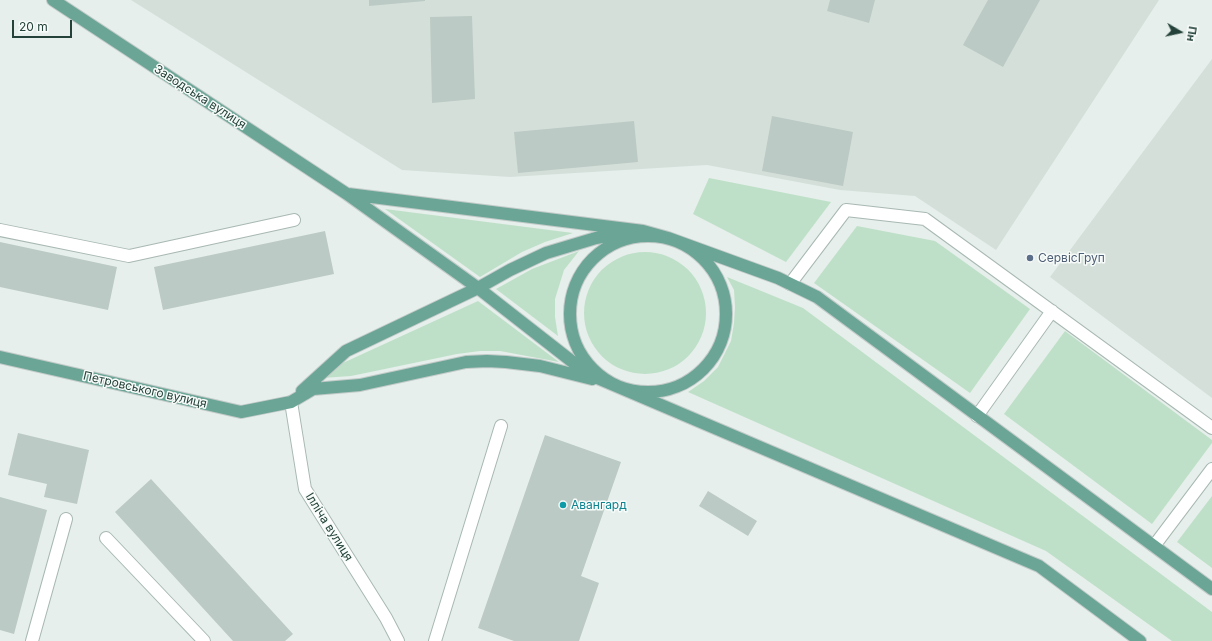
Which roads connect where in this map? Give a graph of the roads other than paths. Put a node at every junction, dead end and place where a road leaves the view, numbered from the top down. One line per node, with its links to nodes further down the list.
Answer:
1 (53, 0): 2 (main road, Заводська вулиця)
2 (347, 194): 5 (main road); 7 (main road, Заводська вулиця)
3 (294, 220): 4 (street)
4 (0, 230)
5 (668, 238): 6 (main road); 7 (main road); 10 (main road); 10 (main road)
6 (790, 284): 8 (street); 12 (main road)
7 (478, 288): 10 (main road, Заводська вулиця); 11 (main road)
8 (1052, 311): 12 (street); 14 (street)
9 (0, 357): 11 (main road, Петровського вулиця)
10 (613, 384): 11 (main road); 24 (main road)
11 (291, 402): 22 (street, Ілліча вулиця)
12 (977, 416): 18 (main road)
13 (501, 426): 23 (street)
14 (1212, 428)
15 (1212, 469): 18 (street)
16 (66, 519): 20 (street)
17 (106, 538): 21 (street)
18 (1154, 546): 19 (main road)
19 (1212, 589)
20 (32, 641)
21 (204, 641)
22 (398, 641)
23 (435, 641)
24 (1140, 641)

